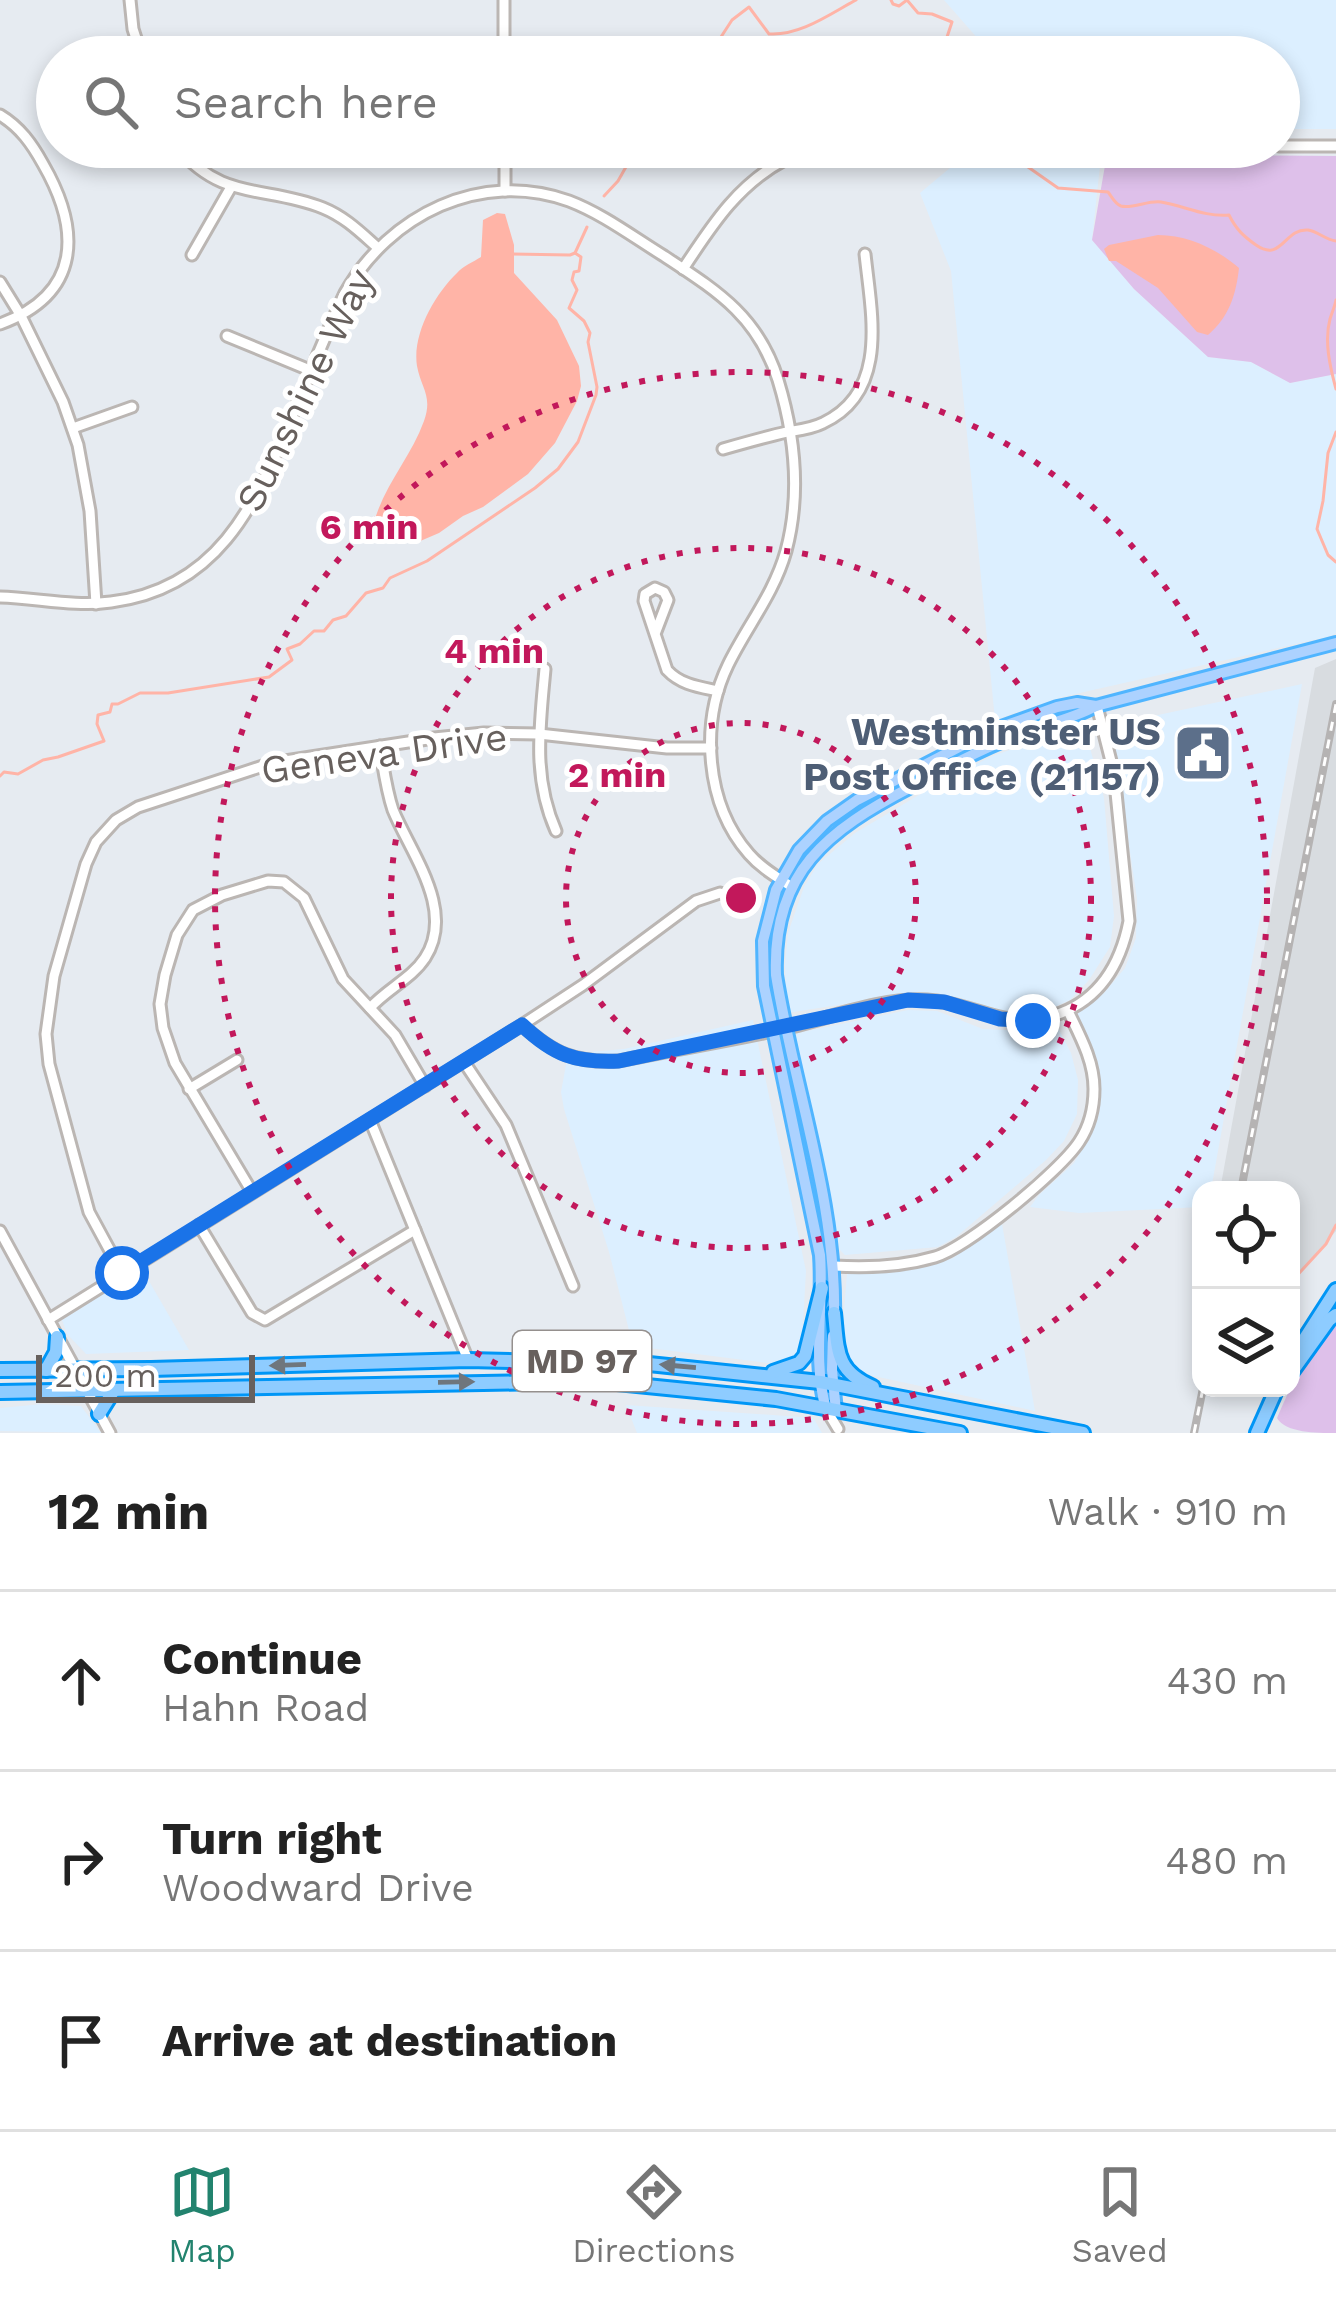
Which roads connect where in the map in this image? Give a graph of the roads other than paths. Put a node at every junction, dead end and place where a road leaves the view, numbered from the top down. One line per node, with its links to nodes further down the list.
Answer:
1 (130, 0): 3 (street)
2 (503, 0): 4 (street)
3 (135, 36)
4 (504, 36)
5 (0, 115): 8 (street)
6 (1300, 146): 7 (street)
7 (1336, 146)
8 (36, 153)
9 (45, 168): 20 (street)
10 (198, 168): 13 (street)
11 (505, 168): 14 (street)
12 (770, 168): 18 (street)
13 (232, 187): 15 (street); 17 (street)
14 (506, 191): 15 (street, Sunshine Way); 18 (street, Sunshine Way)
15 (377, 247): 23 (street, Sunshine Way)
16 (865, 254): 26 (street)
17 (192, 255)
18 (683, 269): 26 (street, Sunshine Way)
19 (0, 282): 20 (street)
20 (21, 316): 21 (street); 25 (street)
21 (0, 324)
22 (227, 336): 23 (street)
23 (311, 371): 29 (street, Sunshine Way)
24 (133, 407): 25 (street)
25 (73, 428): 29 (street)
26 (790, 431): 27 (street); 33 (street, Sunshine Way)
27 (723, 449)
28 (0, 597): 29 (street, Sunshine Way)
29 (96, 604)
30 (655, 634): 33 (street)
31 (1336, 643): 34 (main road)
32 (545, 669): 35 (street)
33 (718, 691): 37 (street, Sunshine Way)
34 (1097, 706): 39 (main road); 42 (street)
35 (539, 734): 36 (street, Geneva Drive); 37 (street, Geneva Drive); 38 (street)
36 (380, 746): 41 (street); 55 (street, Geneva Drive)
37 (711, 748): 39 (street, Sunshine Way)
38 (556, 831)
39 (787, 883): 44 (main road)
40 (720, 893): 43 (street)
41 (370, 1008): 47 (street); 48 (street)
42 (1068, 1011): 44 (street); 54 (street)
43 (522, 1025): 44 (street); 46 (street)
44 (779, 1029): 54 (main road); 57 (main road)
45 (237, 1060): 48 (street)
46 (464, 1062): 47 (street); 56 (street)
47 (425, 1086): 49 (street)
48 (189, 1089): 50 (street)
49 (370, 1120): 50 (street); 52 (street)
50 (252, 1192): 51 (street)
51 (199, 1225): 52 (street); 55 (street)
52 (415, 1230): 64 (street)
53 (0, 1231): 61 (street)
54 (834, 1266): 59 (main road)
55 (122, 1273): 61 (street)
56 (573, 1286)
57 (822, 1288): 69 (highway); 70 (main road)
58 (1336, 1290): 63 (highway)
59 (834, 1313): 70 (main road); 75 (highway)
60 (1336, 1315): 65 (highway)
61 (48, 1320): 62 (street)
62 (57, 1337): 67 (highway); 68 (street)
63 (1300, 1346)
64 (468, 1360): 68 (highway, MD 97, one-way to 68); 69 (highway, MD 97, one-way to 64)
65 (1300, 1360)
66 (0, 1370): 67 (highway, MD 97)
67 (46, 1370): 68 (highway, MD 97)
68 (75, 1370): 72 (street)
69 (750, 1374): 70 (highway, MD 97)
70 (826, 1383): 75 (highway, MD 97); 76 (main road)
71 (114, 1390): 72 (highway, MD 97); 76 (highway, MD 97, one-way to 76); 77 (highway)
72 (87, 1391): 73 (highway, MD 97); 77 (street)
73 (0, 1392)
74 (1273, 1397): 82 (highway)
75 (908, 1400): 81 (highway, MD 97)
76 (831, 1410): 78 (street); 80 (highway, MD 97)
77 (99, 1414): 79 (street)
78 (838, 1431)
79 (110, 1433)
80 (960, 1433)
81 (1083, 1433)
82 (1257, 1433)

